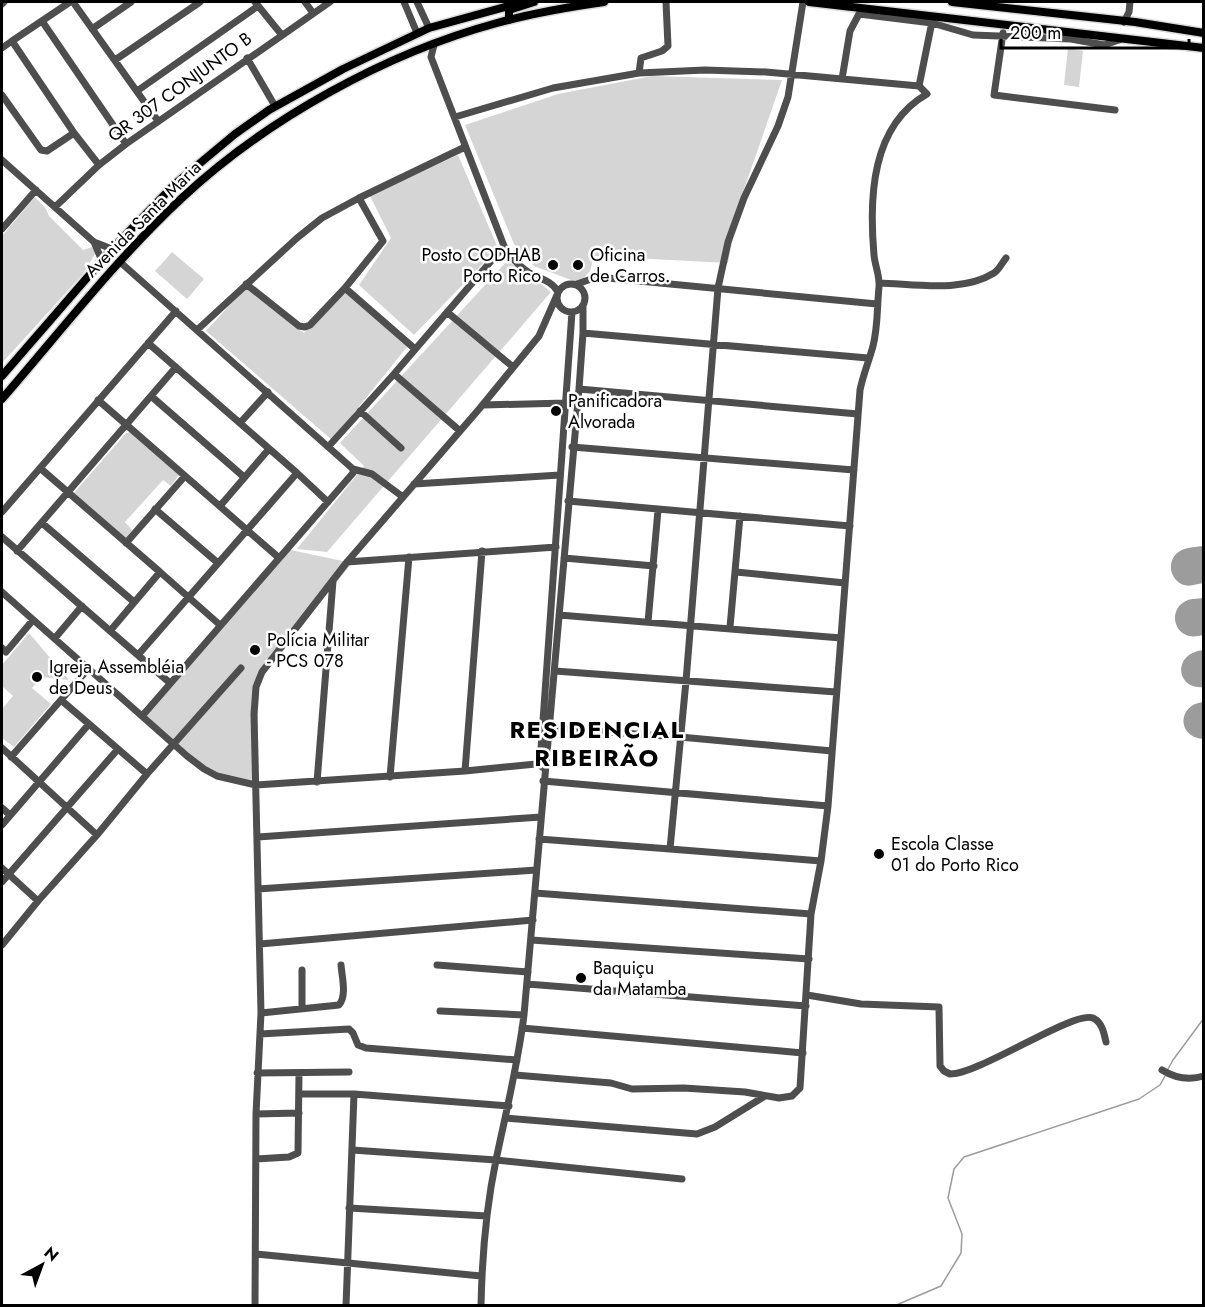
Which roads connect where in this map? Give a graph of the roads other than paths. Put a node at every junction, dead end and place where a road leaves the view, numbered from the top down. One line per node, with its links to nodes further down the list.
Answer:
1 (71, 2): 25 (street); 31 (street)
2 (131, 2): 16 (street)
3 (200, 2): 44 (street)
4 (305, 2): 21 (street)
5 (330, 2): 21 (street, QR 307 CONJUNTO B)
6 (404, 2): 33 (street)
7 (417, 2): 30 (street)
8 (522, 2): 18 (main road, Avenida Santa Maria)
9 (534, 2): 23 (main road)
10 (604, 2): 23 (main road, Avenida Santa Maria)
11 (666, 2): 46 (street)
12 (802, 2): 47 (street)
13 (809, 2): 24 (main road)
14 (958, 2): 19 (main road)
15 (1130, 2): 20 (street)
16 (121, 4): 31 (street)
17 (257, 4): 35 (street); 53 (street)
18 (491, 9): 28 (main road); 30 (main road, Avenida Santa Maria)
19 (1035, 12): 22 (main road); 32 (main road)
20 (1129, 12): 26 (street); 27 (street)
21 (313, 13): 35 (street, QR 307 CONJUNTO B)
22 (1052, 14): 26 (main road); 32 (main road)
23 (509, 20): 28 (main road, Avenida Santa Maria)
24 (932, 20): 29 (main road); 36 (street); 49 (street); 51 (street)
25 (42, 21): 37 (street); 60 (street)
26 (1124, 22): 27 (main road)
27 (1135, 22): 34 (main road)
28 (495, 23): 38 (main road, Avenida Santa Maria)
29 (1008, 24): 32 (main road); 36 (street)
30 (429, 28): 33 (main road, Avenida Santa Maria)
31 (92, 29): 44 (street)
32 (1040, 30): 36 (street); 39 (main road)
33 (417, 33): 45 (main road, Avenida Santa Maria)
34 (1203, 33)
35 (281, 34): 43 (street, QR 307 CONJUNTO B)
36 (1003, 35): 56 (street)
37 (12, 41): 40 (street); 59 (street)
38 (434, 45): 41 (main road, Avenida Santa Maria); 42 (street)
39 (1202, 46)
40 (2, 48)
41 (418, 51): 42 (street); 50 (main road, Avenida Santa Maria)
42 (431, 57): 57 (street)
43 (247, 58): 55 (street); 58 (street, QR 307 CONJUNTO B)
44 (115, 60): 53 (street)
45 (343, 69): 48 (main road, Avenida Santa Maria); 50 (main road)
46 (639, 73): 47 (street); 57 (street)
47 (793, 74): 49 (street); 81 (street)
48 (329, 76): 52 (main road); 55 (main road, Avenida Santa Maria)
49 (842, 79): 51 (street)
50 (347, 83): 52 (main road, Avenida Santa Maria)
51 (919, 86): 76 (street)
52 (335, 90): 73 (main road, Avenida Santa Maria)
53 (137, 92): 58 (street)
54 (2, 94): 59 (street)
55 (275, 106): 70 (main road, Avenida Santa Maria)
56 (1114, 110)
57 (455, 117): 61 (street)
58 (158, 121): 60 (street, QR 307 CONJUNTO B)
59 (74, 133): 63 (street)
60 (126, 144): 63 (street, QR 307 CONJUNTO B)
61 (465, 147): 65 (street); 69 (street)
62 (2, 161): 64 (street)
63 (99, 165): 66 (street, QR 307 CONJUNTO B)
64 (36, 190): 66 (street); 67 (street)
65 (359, 198): 77 (street); 80 (street)
66 (55, 207): 68 (street)
67 (2, 229)
68 (94, 242): 70 (street); 72 (street)
69 (504, 246): 74 (street); 88 (street)
70 (112, 249): 72 (main road, Avenida Santa Maria)
71 (1005, 258): 76 (street)
72 (102, 261): 98 (main road, Avenida Santa Maria)
73 (120, 262): 87 (street); 102 (main road, Avenida Santa Maria)
74 (537, 277): 78 (street); 82 (street)
75 (597, 278): 79 (street); 81 (street); 83 (street)
76 (879, 283): 84 (street)
77 (246, 284): 80 (street); 91 (street)
78 (566, 284): 79 (street); 82 (street)
79 (577, 284): 83 (street)
80 (345, 288): 95 (street)
81 (718, 288): 84 (street); 94 (street)
82 (558, 294): 86 (street); 90 (street)
83 (586, 297): 85 (street)
84 (877, 304): 96 (street)
85 (583, 306): 89 (street); 92 (street)
86 (561, 308): 89 (street); 90 (street)
87 (176, 311): 91 (street); 93 (street)
88 (447, 312): 95 (street); 97 (street)
89 (572, 312): 109 (street)
90 (548, 317): 97 (street)
91 (196, 330): 104 (street)
92 (583, 333): 94 (street); 103 (street)
93 (148, 343): 99 (street); 107 (street)
94 (714, 346): 96 (street); 108 (street)
95 (415, 349): 100 (street)
96 (868, 358): 112 (street)
97 (513, 367): 110 (street)
98 (9, 368): 101 (main road, Avenida Santa Maria); 102 (main road)
99 (176, 368): 106 (street); 113 (street)
100 (394, 374): 111 (street); 115 (street)
101 (2, 376)
102 (20, 378): 105 (main road, Avenida Santa Maria)
103 (579, 389): 108 (street); 117 (street)
104 (268, 392): 113 (street); 116 (street)
105 (3, 395)
106 (151, 396): 114 (street); 127 (street)
107 (98, 400): 114 (street); 121 (street)
108 (709, 400): 112 (street); 120 (street)
109 (566, 403): 110 (street); 125 (street)
110 (483, 405): 115 (street)
111 (360, 411): 116 (street); 118 (street)
112 (858, 414): 123 (street)
113 (240, 423): 119 (street)
114 (126, 425): 126 (street); 129 (street)
115 (460, 431): 128 (street)
116 (328, 447): 122 (street)
117 (572, 447): 120 (street); 131 (street)
118 (401, 448)
119 (269, 449): 124 (street); 127 (street)
120 (704, 456): 123 (street); 137 (street)
121 (40, 468): 129 (street); 136 (street)
122 (353, 469): 130 (street); 132 (street)
123 (854, 470): 140 (street)
124 (297, 473): 132 (street); 141 (street)
125 (560, 475): 128 (street); 144 (street)
126 (184, 476): 133 (street); 134 (street)
127 (244, 477): 133 (street)
128 (414, 484): 130 (street)
129 (68, 493): 139 (street); 143 (street)
130 (402, 497): 150 (street)
131 (568, 501): 135 (street); 149 (street)
132 (328, 502): 147 (street)
133 (220, 506): 141 (street)
134 (155, 509): 143 (street); 151 (street)
135 (658, 510): 137 (street); 152 (street)
136 (2, 512)
137 (698, 513): 138 (street); 165 (street)
138 (740, 516): 140 (street); 154 (street)
139 (42, 523): 145 (street); 159 (street)
140 (850, 526): 156 (street)
141 (247, 530): 147 (street); 151 (street)
142 (2, 537): 145 (street)
143 (126, 543): 153 (street)
144 (556, 547): 146 (street); 188 (street)
145 (17, 551): 160 (street)
146 (482, 552): 148 (street); 189 (street)
147 (278, 557): 164 (street)
148 (409, 557): 150 (street); 191 (street)
149 (564, 558): 152 (street); 161 (street)
150 (347, 562): 155 (street)
151 (218, 563): 158 (street)
152 (654, 566): 163 (street)
153 (160, 572): 158 (street); 159 (street)
154 (736, 572): 156 (street); 166 (street)
155 (333, 581): 193 (street); 195 (street)
156 (845, 583): 169 (street)
157 (2, 592): 162 (street)
158 (188, 597): 164 (street); 171 (street)
159 (134, 602): 167 (street)
160 (82, 606): 167 (street); 168 (street)
161 (558, 615): 163 (street); 174 (street)
162 (33, 620): 168 (street); 170 (street)
163 (648, 622): 165 (street)
164 (220, 625): 176 (street)
165 (690, 626): 166 (street); 175 (street)
166 (730, 627): 169 (street)
167 (110, 631): 171 (street)
168 (54, 638): 172 (street)
169 (841, 638): 177 (street)
170 (3, 652)
171 (138, 655): 176 (street)
172 (89, 668): 178 (street); 179 (street)
173 (242, 668): 183 (street)
174 (555, 671): 175 (street); 181 (street)
175 (686, 681): 177 (street); 182 (street)
176 (170, 683): 179 (street)
177 (836, 692): 186 (street)
178 (61, 700): 180 (street); 187 (street)
179 (142, 715): 183 (street)
180 (89, 724): 185 (street); 192 (street)
181 (549, 728): 182 (street); 188 (street)
182 (680, 737): 186 (street); 196 (street)
183 (175, 743): 190 (street); 195 (street)
184 (2, 748): 187 (street)
185 (118, 749): 190 (street); 197 (street)
186 (832, 751): 198 (street)
187 (11, 757): 192 (street)
188 (543, 763): 189 (street); 194 (street)
189 (465, 771): 191 (street)
190 (147, 774): 203 (street)
191 (390, 777): 193 (street)
192 (39, 781): 197 (street); 200 (street)
193 (317, 782): 195 (street)
194 (543, 782): 196 (street); 201 (street)
195 (256, 785): 204 (street)
196 (675, 792): 198 (street); 206 (street)
197 (68, 806): 203 (street); 210 (street)
198 (828, 806): 207 (street)
199 (2, 808): 200 (street)
200 (10, 815): 202 (street)
201 (541, 817): 204 (street); 205 (street)
202 (2, 825)
203 (98, 835): 214 (street)
204 (258, 837): 212 (street)
205 (539, 839): 206 (street); 209 (street)
206 (670, 849): 207 (street)
207 (821, 861): 215 (street)
208 (2, 868): 210 (street)
209 (536, 870): 212 (street); 213 (street)
210 (8, 874): 211 (street); 214 (street)
211 (2, 882)
212 (258, 889): 218 (street)
213 (535, 893): 215 (street); 216 (street)
214 (38, 901): 219 (street)
215 (811, 914): 220 (street)
216 (532, 920): 217 (street); 218 (street)
217 (531, 940): 220 (street); 224 (street)
218 (260, 944): 230 (street)
219 (2, 945)
220 (809, 959): 226 (street)
221 (341, 965): 228 (street)
222 (436, 965): 224 (street)
223 (302, 970): 228 (street)
224 (528, 972): 225 (street)
225 (527, 984): 227 (street); 231 (street)
226 (807, 995): 227 (street); 234 (street)
227 (806, 1006): 235 (street)
228 (302, 1008): 230 (street)
229 (440, 1011): 231 (street)
230 (261, 1013): 233 (street)
231 (524, 1016): 232 (street)
232 (522, 1028): 235 (street); 236 (street)
233 (260, 1034): 236 (street); 239 (street)
234 (1106, 1042)
235 (803, 1053): 245 (street)
236 (517, 1060): 241 (street)
237 (1162, 1070): 242 (street)
238 (349, 1072): 240 (street)
239 (257, 1073): 240 (street); 248 (street)
240 (299, 1073): 243 (street)
241 (515, 1075): 245 (street); 246 (street)
242 (1203, 1076)
243 (300, 1094): 244 (street); 247 (street)
244 (354, 1094): 246 (street); 250 (street)
245 (765, 1096): 249 (street)
246 (509, 1106): 249 (street)
247 (299, 1113): 248 (street); 251 (street)
248 (256, 1114): 251 (street)
249 (506, 1118): 252 (street)
250 (352, 1150): 252 (street); 254 (street)
251 (256, 1160): 256 (street)
252 (496, 1160): 253 (street); 255 (street)
253 (682, 1179)
254 (349, 1208): 255 (street); 257 (street)
255 (486, 1216): 258 (street)
256 (256, 1254): 257 (street); 259 (street)
257 (348, 1262): 258 (street); 260 (street)
258 (481, 1276): 261 (street)
259 (255, 1305)
260 (346, 1305)
261 (481, 1305)

